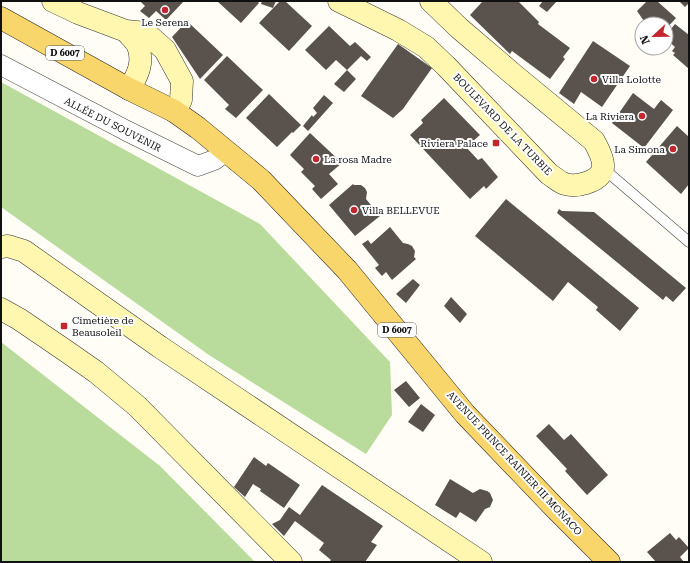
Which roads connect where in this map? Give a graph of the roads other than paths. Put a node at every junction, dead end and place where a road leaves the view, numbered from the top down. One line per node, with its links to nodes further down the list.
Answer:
1 (52, 1): 5 (street)
2 (339, 1): 10 (street, BOULEVARD DE LA TURBIE)
3 (431, 1): 10 (street)
4 (1, 18): 7 (main road, AVENUE PRINCE RAINIER III MONACO / D 6007)
5 (126, 31): 7 (street); 8 (street)
6 (1, 65): 9 (street, ALLÉE DU SOUVENIR)
7 (129, 88): 8 (main road, AVENUE PRINCE RAINIER III MONACO / D 6007)
8 (174, 111): 9 (main road, AVENUE PRINCE RAINIER III MONACO / D 6007)
9 (226, 151): 16 (main road, AVENUE PRINCE RAINIER III MONACO / D 6007)
10 (604, 169): 11 (lane)
11 (689, 242)
12 (1, 247): 15 (street)
13 (1, 309): 14 (street)
14 (291, 562)
15 (481, 562)
16 (609, 562)

